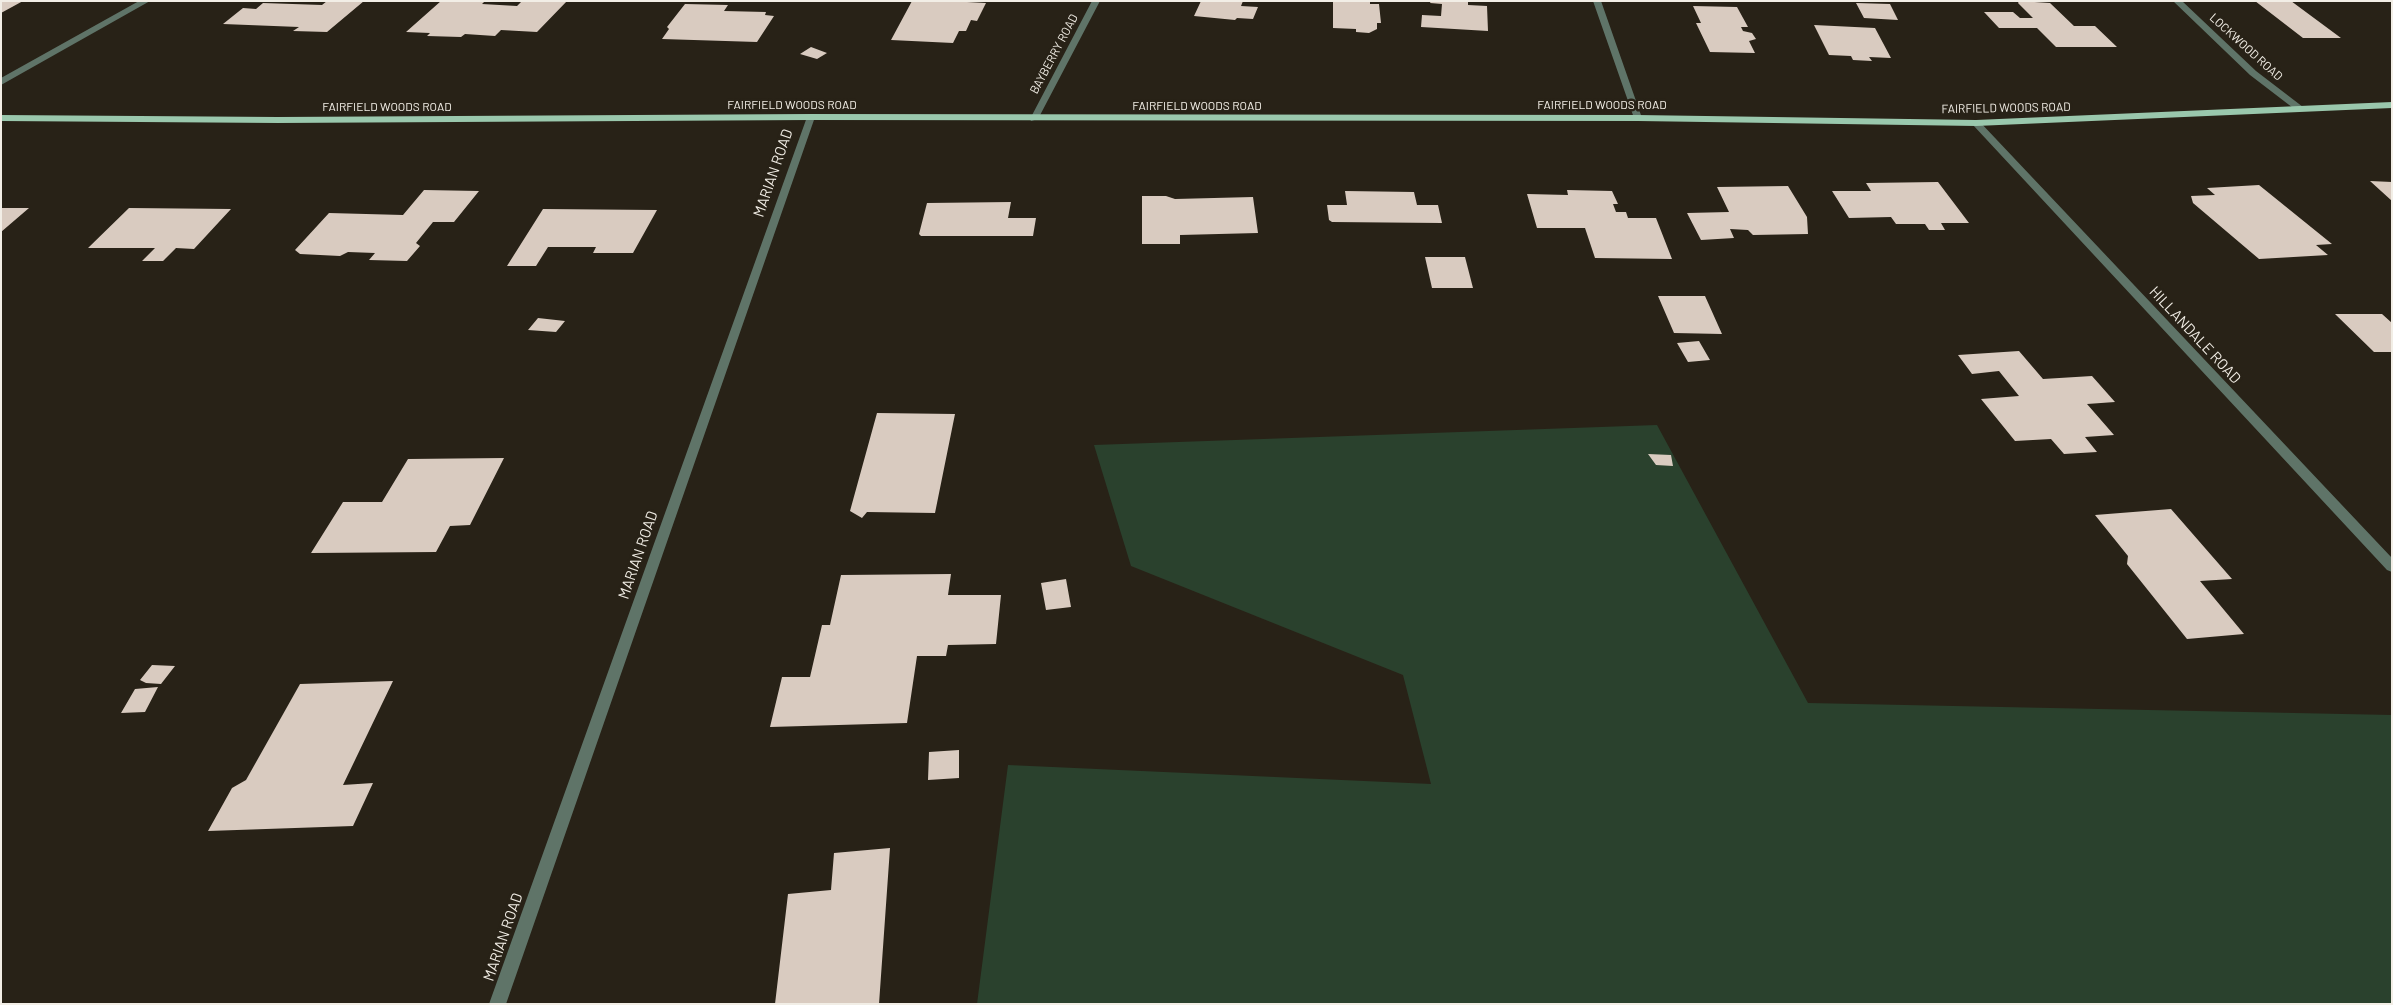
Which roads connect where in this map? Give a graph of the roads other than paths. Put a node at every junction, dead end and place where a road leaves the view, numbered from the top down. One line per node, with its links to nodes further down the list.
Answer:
1 (146, 1): 5 (street)
2 (1096, 1): 11 (street, BAYBERRY ROAD)
3 (1597, 1): 10 (street)
4 (2176, 1): 7 (street, LOCKWOOD ROAD)
5 (1, 82)
6 (2392, 105): 7 (main road, FAIRFIELD WOODS ROAD)
7 (2300, 109): 12 (main road, FAIRFIELD WOODS ROAD)
8 (810, 117): 9 (main road, FAIRFIELD WOODS ROAD); 11 (main road, FAIRFIELD WOODS ROAD); 14 (street, MARIAN ROAD)
9 (1, 118)
10 (1638, 118): 11 (main road, FAIRFIELD WOODS ROAD); 12 (main road, FAIRFIELD WOODS ROAD)
11 (1034, 119)
12 (1976, 123): 13 (street, HILLANDALE ROAD)
13 (2392, 567)
14 (497, 1004)

